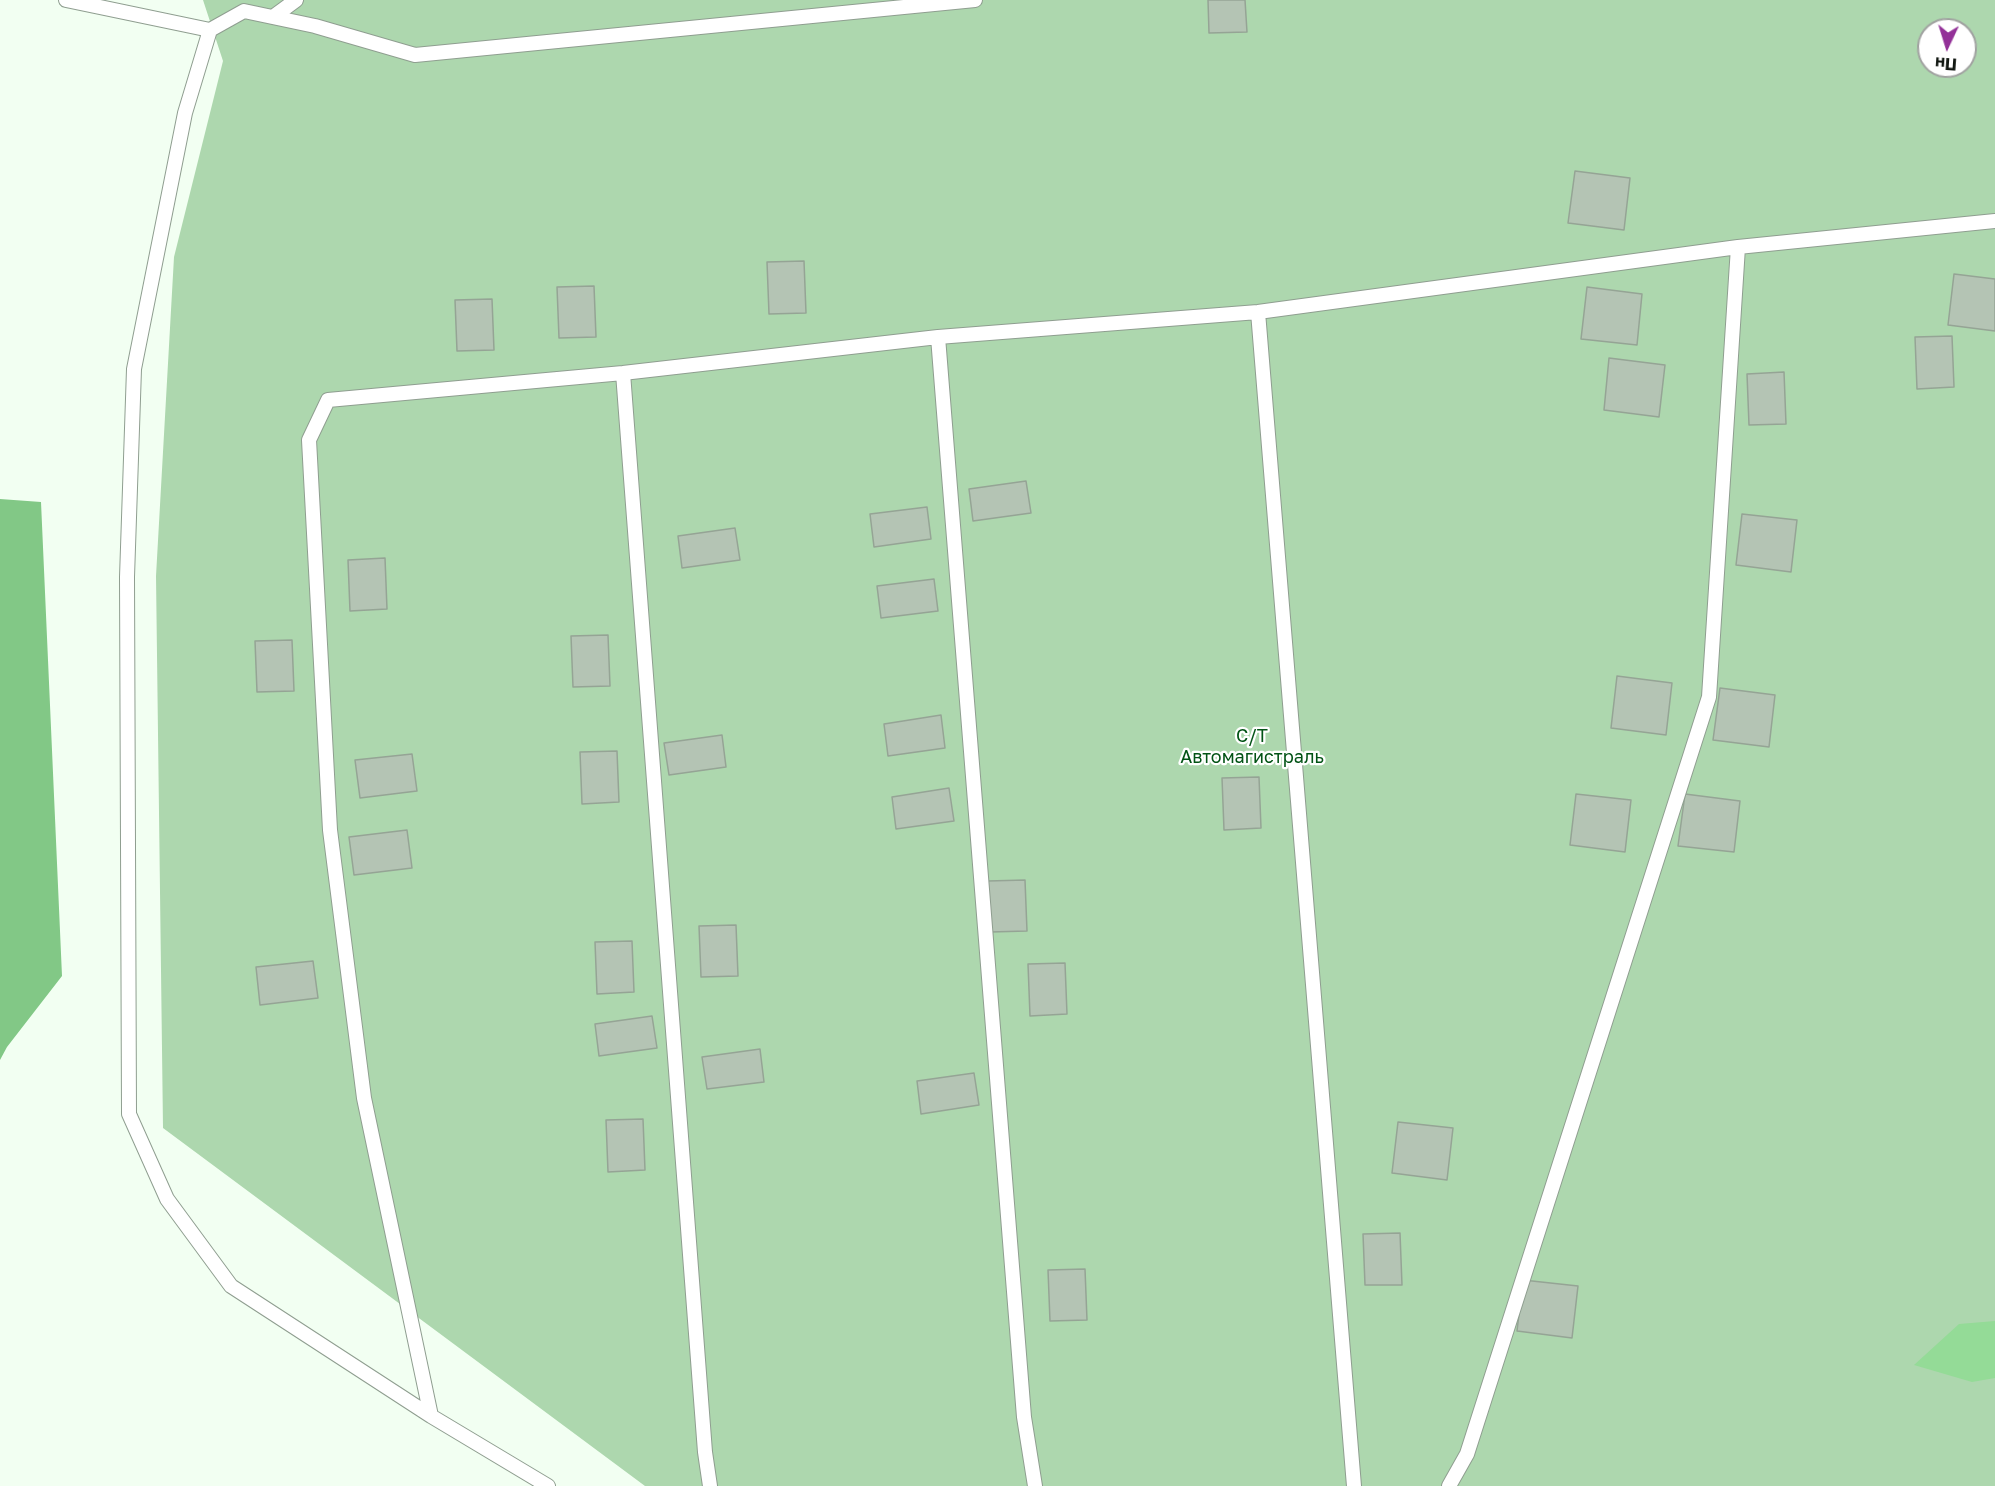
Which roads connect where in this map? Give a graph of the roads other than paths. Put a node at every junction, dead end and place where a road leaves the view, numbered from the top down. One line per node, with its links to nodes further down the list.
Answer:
1 (66, 0): 5 (lane)
2 (296, 0): 4 (lane)
3 (975, 0): 4 (lane)
4 (273, 17): 5 (lane)
5 (210, 30): 11 (lane)
6 (1995, 220): 7 (lane)
7 (1738, 247): 8 (lane); 16 (lane)
8 (1258, 312): 9 (lane); 15 (lane)
9 (938, 337): 10 (lane); 14 (lane)
10 (623, 373): 11 (lane); 13 (lane)
11 (431, 1416): 12 (lane)
12 (548, 1486)
13 (711, 1486)
14 (1035, 1486)
15 (1354, 1486)
16 (1449, 1486)

